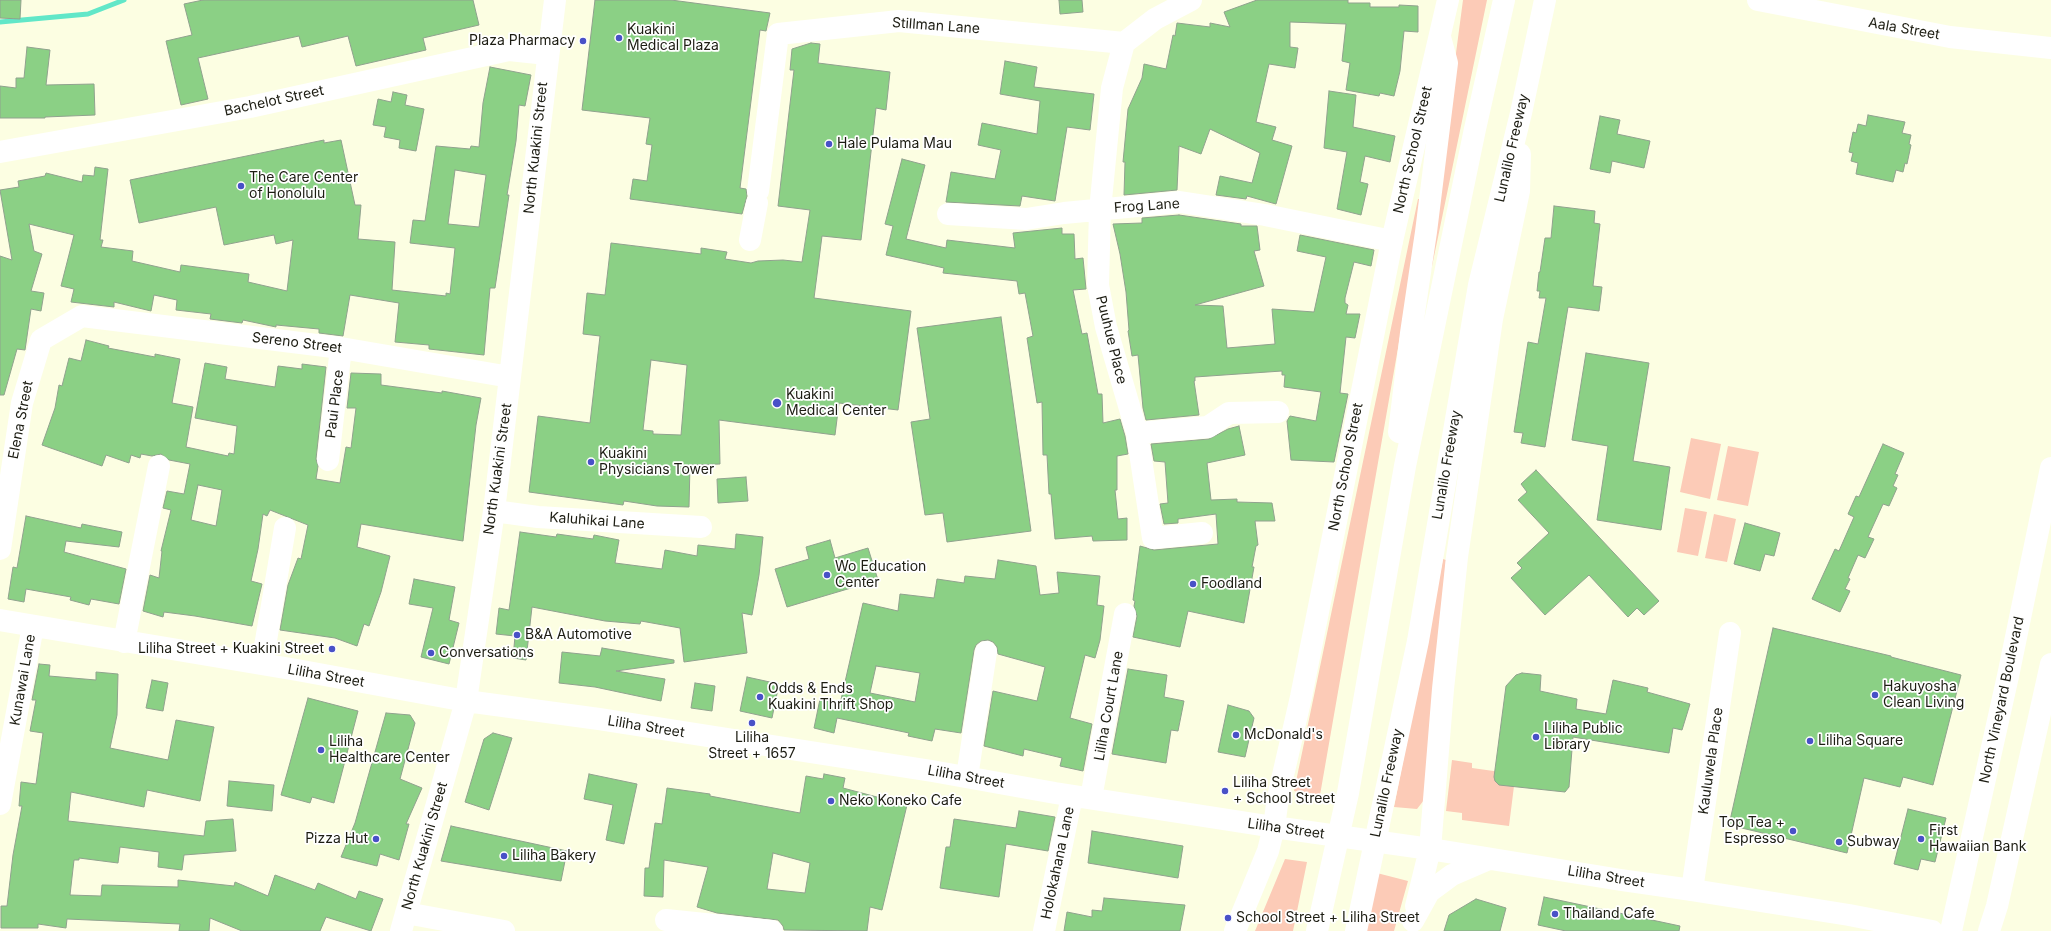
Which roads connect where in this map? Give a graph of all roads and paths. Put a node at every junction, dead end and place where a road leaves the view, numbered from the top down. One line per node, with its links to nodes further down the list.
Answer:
1 (555, 0): 10 (main road, North Kuakini Street)
2 (1191, 0): 8 (main road)
3 (1448, 0): 7 (main road, North School Street)
4 (1504, 0): 38 (main road)
5 (1544, 0): 11 (main road, Lunalilo Freeway)
6 (1758, 0): 9 (main road, Aala Street)
7 (1440, 37): 16 (main road, North School Street); 38 (main road)
8 (1124, 44): 13 (main road, Puuhue Place); 15 (main road, Stillman Lane)
9 (2051, 48)
10 (547, 54): 12 (main road, Bachelot Street); 19 (main road, North Kuakini Street)
11 (1521, 113): 44 (main road); 56 (main road, Lunalilo Freeway)
12 (0, 152)
13 (1100, 210): 14 (main road, Frog Lane); 16 (main road, Frog Lane); 21 (main road, Puuhue Place)
14 (948, 214)
15 (750, 240)
16 (1392, 241): 43 (main road, North School Street)
17 (82, 316): 18 (main road, Sereno Street); 29 (main road, Elena Street)
18 (342, 348): 19 (main road, Sereno Street); 22 (main road, Paui Place)
19 (510, 377): 25 (main road, North Kuakini Street)
20 (1278, 412): 21 (main road)
21 (1136, 433): 28 (main road, Puuhue Place)
22 (328, 460)
23 (159, 466): 34 (main road)
24 (2051, 468): 58 (main road, North Vineyard Boulevard)
25 (494, 511): 26 (main road, Kaluhikai Lane); 39 (main road, North Kuakini Street)
26 (701, 527)
27 (285, 528): 36 (main road)
28 (1202, 534)
29 (0, 549)
30 (1126, 614): 41 (main road, Liliha Court Lane)
31 (0, 620): 32 (main road, Liliha Street)
32 (33, 626): 34 (main road, Liliha Street); 42 (main road, Kunawai Lane)
33 (1730, 633): 46 (main road, Kauluwela Place)
34 (124, 642): 36 (main road, Liliha Street)
35 (986, 652): 40 (main road)
36 (262, 664): 39 (main road, Liliha Street)
37 (2051, 664): 59 (main road)
38 (1368, 686): 55 (main road)
39 (466, 701): 40 (main road, Liliha Street); 48 (main road, North Kuakini Street)
40 (967, 777): 41 (main road, Liliha Street)
41 (1082, 797): 43 (main road, Liliha Street); 53 (main road, Holokahana Lane)
42 (0, 804)
43 (1274, 827): 44 (main road, Liliha Street); 54 (main road, North School Street)
44 (1430, 849): 45 (main road, Liliha Street); 49 (main road)
45 (1490, 859): 46 (main road, Liliha Street); 49 (main road)
46 (1692, 890): 57 (main road, Liliha Street)
47 (666, 920): 50 (main road)
48 (404, 922): 51 (main road)
49 (1412, 926)
50 (693, 927): 52 (main road)
51 (504, 931)
52 (772, 931)
53 (1044, 931)
54 (1235, 931)
55 (1317, 931)
56 (1356, 931)
57 (1932, 931)
58 (1951, 931)
59 (1989, 931)

